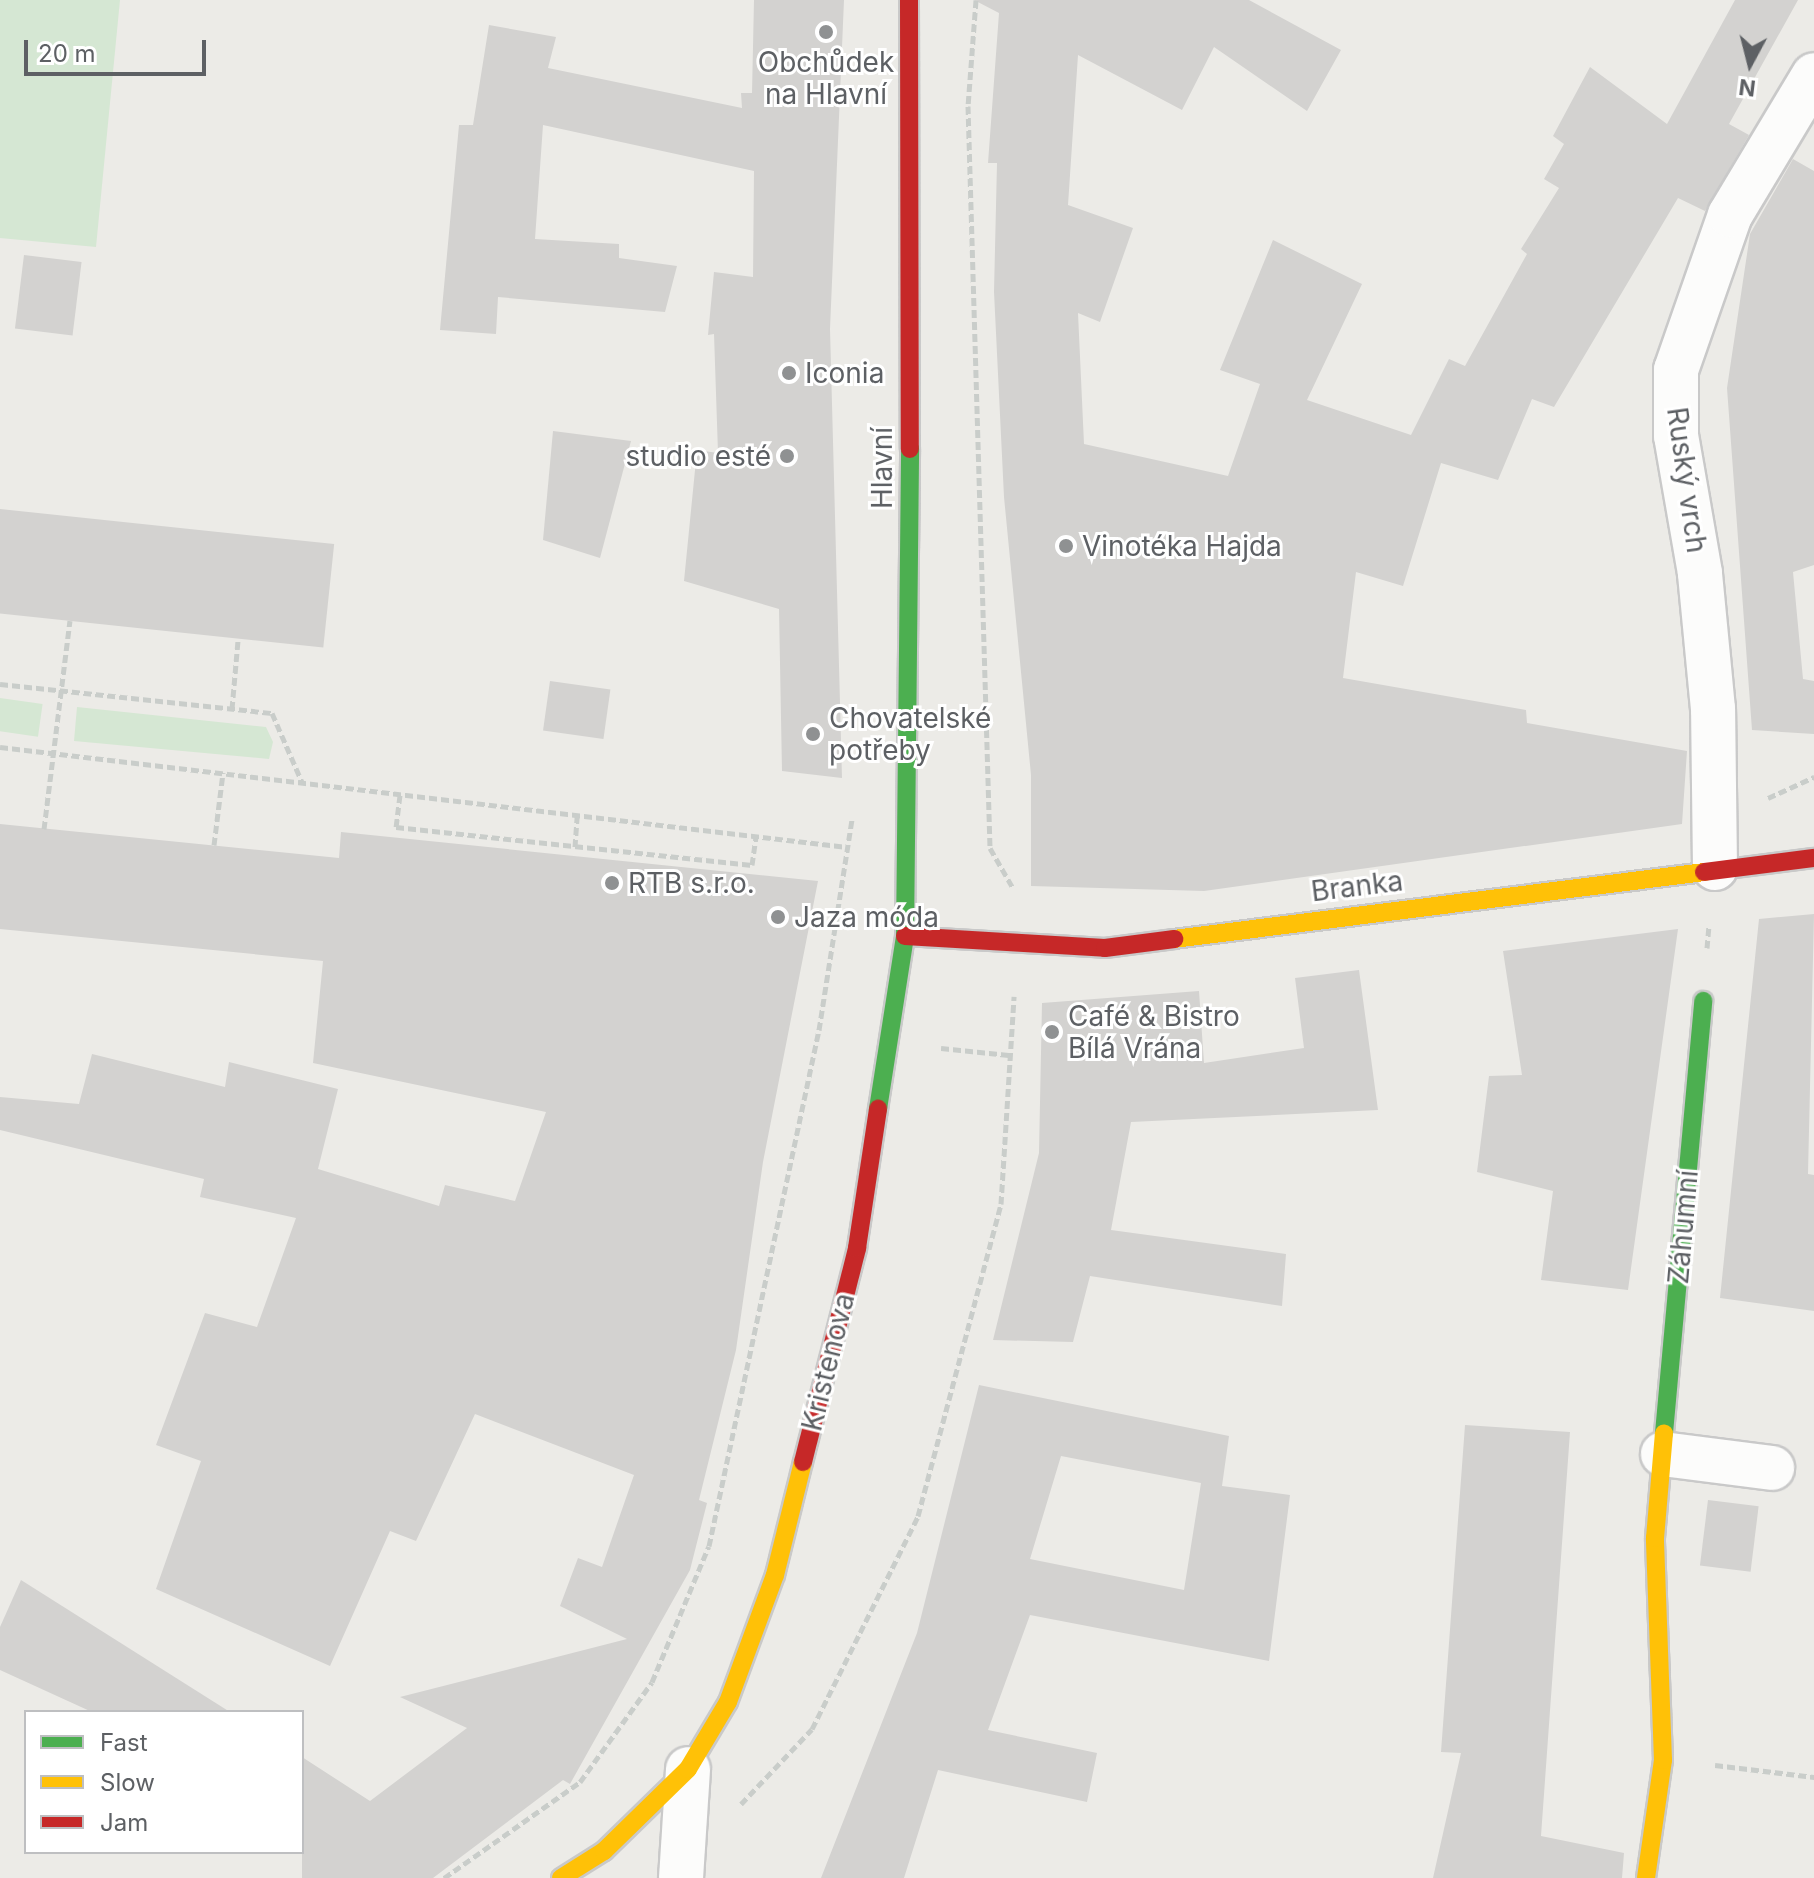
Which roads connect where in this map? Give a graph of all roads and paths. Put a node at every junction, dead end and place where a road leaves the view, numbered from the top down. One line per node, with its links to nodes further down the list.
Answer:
1 (909, 0): 26 (street, Hlavní)
2 (976, 0): 25 (path)
3 (1814, 75): 17 (street, Ruský vrch)
4 (70, 621): 7 (path)
5 (238, 640): 8 (path)
6 (0, 684): 7 (path)
7 (60, 690): 8 (path); 10 (path)
8 (232, 709): 13 (path)
9 (0, 747): 10 (path)
10 (53, 753): 11 (path); 18 (path)
11 (223, 773): 13 (path); 20 (path)
12 (1814, 777): 17 (path)
13 (302, 783): 14 (path)
14 (400, 795): 16 (path); 21 (path)
15 (854, 811): 22 (path)
16 (577, 815): 19 (path); 21 (path)
17 (1714, 823): 24 (street, Ruský vrch)
18 (44, 829)
19 (756, 836): 21 (path); 22 (path)
20 (214, 845)
21 (575, 847)
22 (847, 847): 37 (path)
23 (1814, 858): 24 (street, Branka)
24 (1715, 868): 26 (street, Branka); 28 (path)
25 (1016, 895)
26 (905, 936): 34 (street, Kristenova)
27 (1012, 997): 30 (path)
28 (1703, 1001): 31 (street, Záhumní)
29 (936, 1048): 30 (path)
30 (1009, 1055): 36 (path)
31 (1663, 1454): 32 (street); 33 (street, Záhumní)
32 (1772, 1468)
33 (1663, 1760): 35 (path); 39 (street, Záhumní)
34 (688, 1769): 36 (street, Kristenova); 38 (street, Kristenova)
35 (1814, 1777)
36 (681, 1873)
37 (444, 1878)
38 (561, 1878)
39 (1646, 1878)

